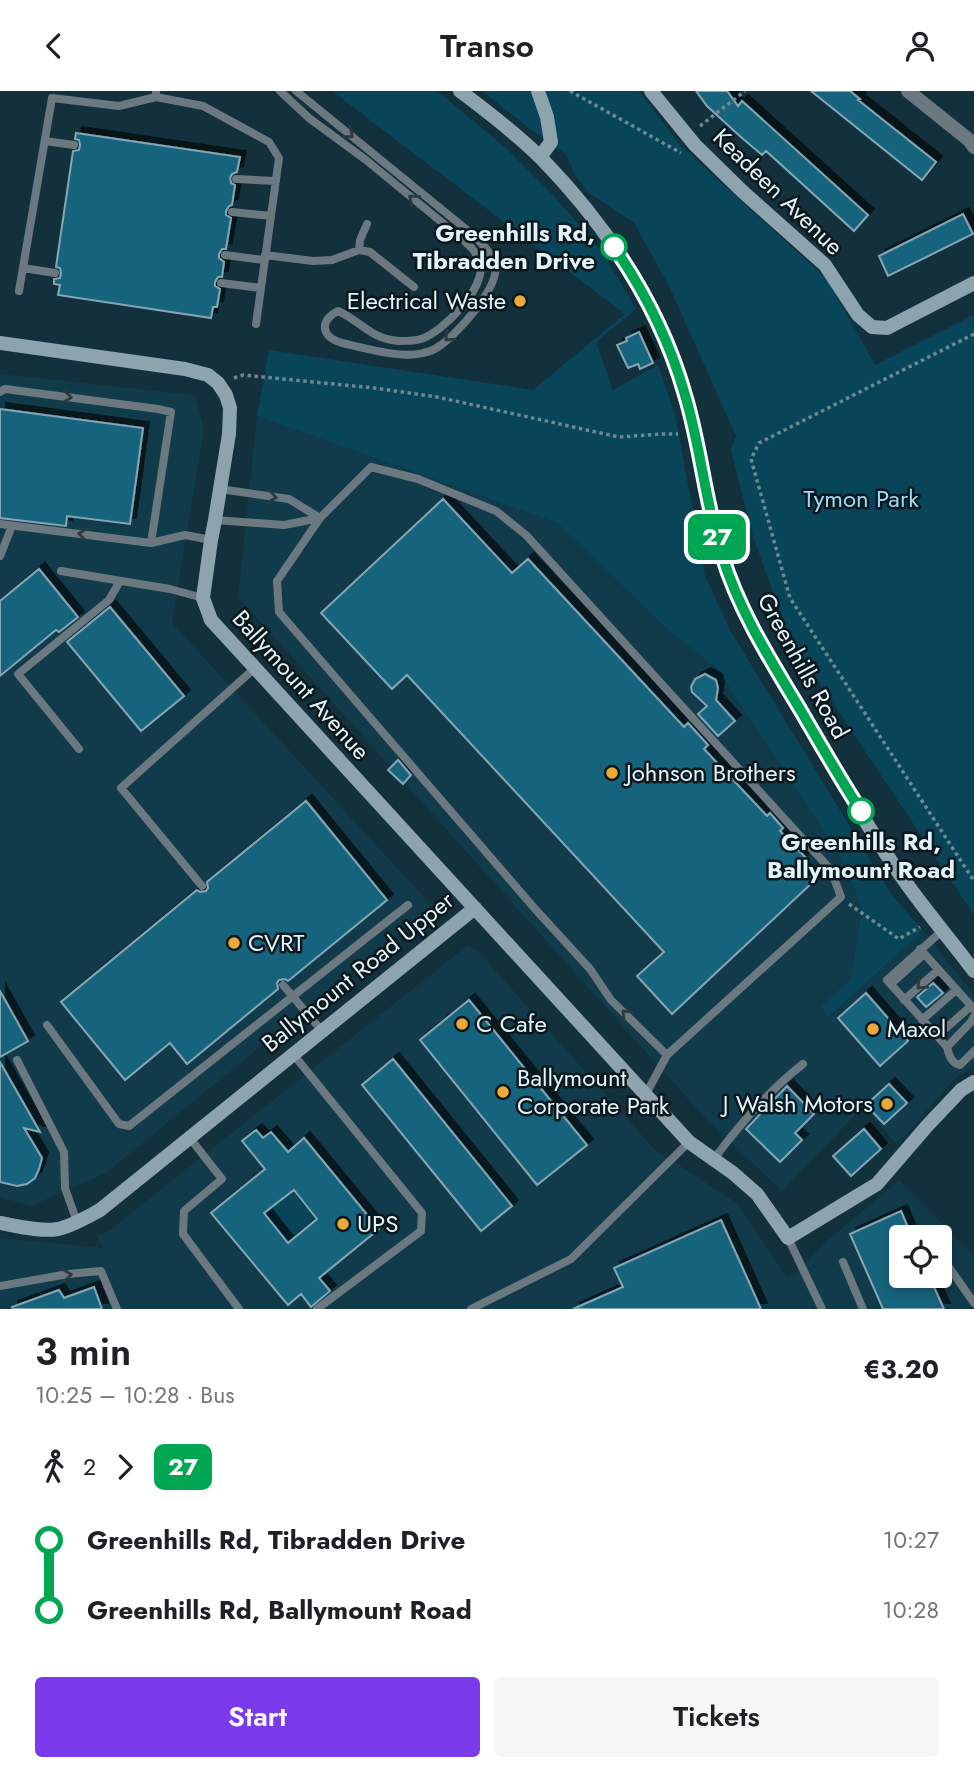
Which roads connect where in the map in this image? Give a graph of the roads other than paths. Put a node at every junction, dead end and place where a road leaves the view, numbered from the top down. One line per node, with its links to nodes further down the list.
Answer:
1 (280, 91): 2 (lane, one-way to 1)
2 (296, 91)
3 (460, 91): 11 (street, Greenhills Road)
4 (538, 91): 11 (street)
5 (651, 91): 23 (street, Keadeen Avenue)
6 (908, 91): 10 (street)
7 (156, 94): 8 (lane); 13 (lane)
8 (45, 141): 9 (lane); 20 (lane)
9 (74, 145)
10 (974, 147)
11 (540, 157): 46 (street, Greenhills Road)
12 (236, 180): 13 (lane)
13 (276, 181): 15 (lane)
14 (232, 212): 15 (lane)
15 (271, 216): 19 (lane)
16 (367, 224): 17 (lane)
17 (359, 250): 19 (lane); 24 (lane)
18 (225, 255): 19 (lane)
19 (265, 257): 25 (lane)
20 (23, 268): 21 (lane); 26 (lane)
21 (55, 273)
22 (221, 283): 25 (lane)
23 (974, 283)
24 (414, 287)
25 (261, 288): 27 (lane)
26 (19, 291)
27 (256, 324)
28 (0, 343): 30 (street, Ballymount Avenue)
29 (0, 392): 36 (lane, one-way to 36)
30 (220, 489): 31 (lane, one-way to 31); 32 (street, Ballymount Avenue)
31 (320, 518): 32 (lane); 63 (lane, one-way to 31); 63 (lane)
32 (215, 520): 35 (street, Ballymount Avenue)
33 (0, 524): 34 (lane)
34 (12, 526): 36 (lane, one-way to 34); 37 (lane)
35 (211, 540): 36 (lane); 40 (street, Ballymount Avenue)
36 (151, 543)
37 (0, 556)
38 (61, 571): 39 (lane)
39 (120, 581): 40 (lane); 42 (lane)
40 (203, 598): 41 (street, Ballymount Avenue)
41 (255, 668): 43 (lane); 45 (street, Ballymount Avenue)
42 (79, 749)
43 (202, 886)
44 (408, 905): 52 (lane)
45 (475, 908): 58 (street, Ballymount Road Upper); 67 (street, Ballymount Road Upper)
46 (943, 930): 47 (lane); 49 (street, Greenhills Road)
47 (922, 951): 48 (lane); 53 (lane)
48 (938, 970): 51 (lane); 53 (lane, one-way to 53)
49 (974, 971)
50 (283, 985): 52 (lane)
51 (956, 990): 54 (lane); 56 (lane)
52 (293, 996): 57 (lane); 58 (lane)
53 (905, 1000): 56 (lane)
54 (972, 1008): 59 (lane)
55 (974, 1016): 60 (lane)
56 (922, 1020): 59 (lane)
57 (47, 1025)
58 (322, 1031): 62 (street, Ballymount Road Upper)
59 (937, 1036): 60 (lane)
60 (947, 1047): 61 (lane)
61 (974, 1051)
62 (293, 1054): 68 (street, Ballymount Road Upper); 80 (lane)
63 (667, 1055): 67 (lane)
64 (17, 1061): 71 (lane)
65 (803, 1064): 70 (lane)
66 (974, 1082): 73 (street)
67 (646, 1094): 69 (street, Ballymount Road Upper)
68 (189, 1137): 71 (street, Ballymount Road Upper); 79 (lane)
69 (689, 1142): 70 (street, Ballymount Road Upper); 81 (lane)
70 (714, 1159): 73 (street, Ballymount Road Upper)
71 (77, 1222): 72 (street, Ballymount Road Upper)
72 (0, 1223)
73 (788, 1238): 82 (lane)
74 (843, 1262): 83 (lane)
75 (952, 1271): 77 (lane)
76 (0, 1286): 78 (lane, one-way to 78)
77 (974, 1303)
78 (117, 1309)
79 (239, 1309)
80 (317, 1309)
81 (471, 1309)
82 (822, 1309)
83 (863, 1309)

